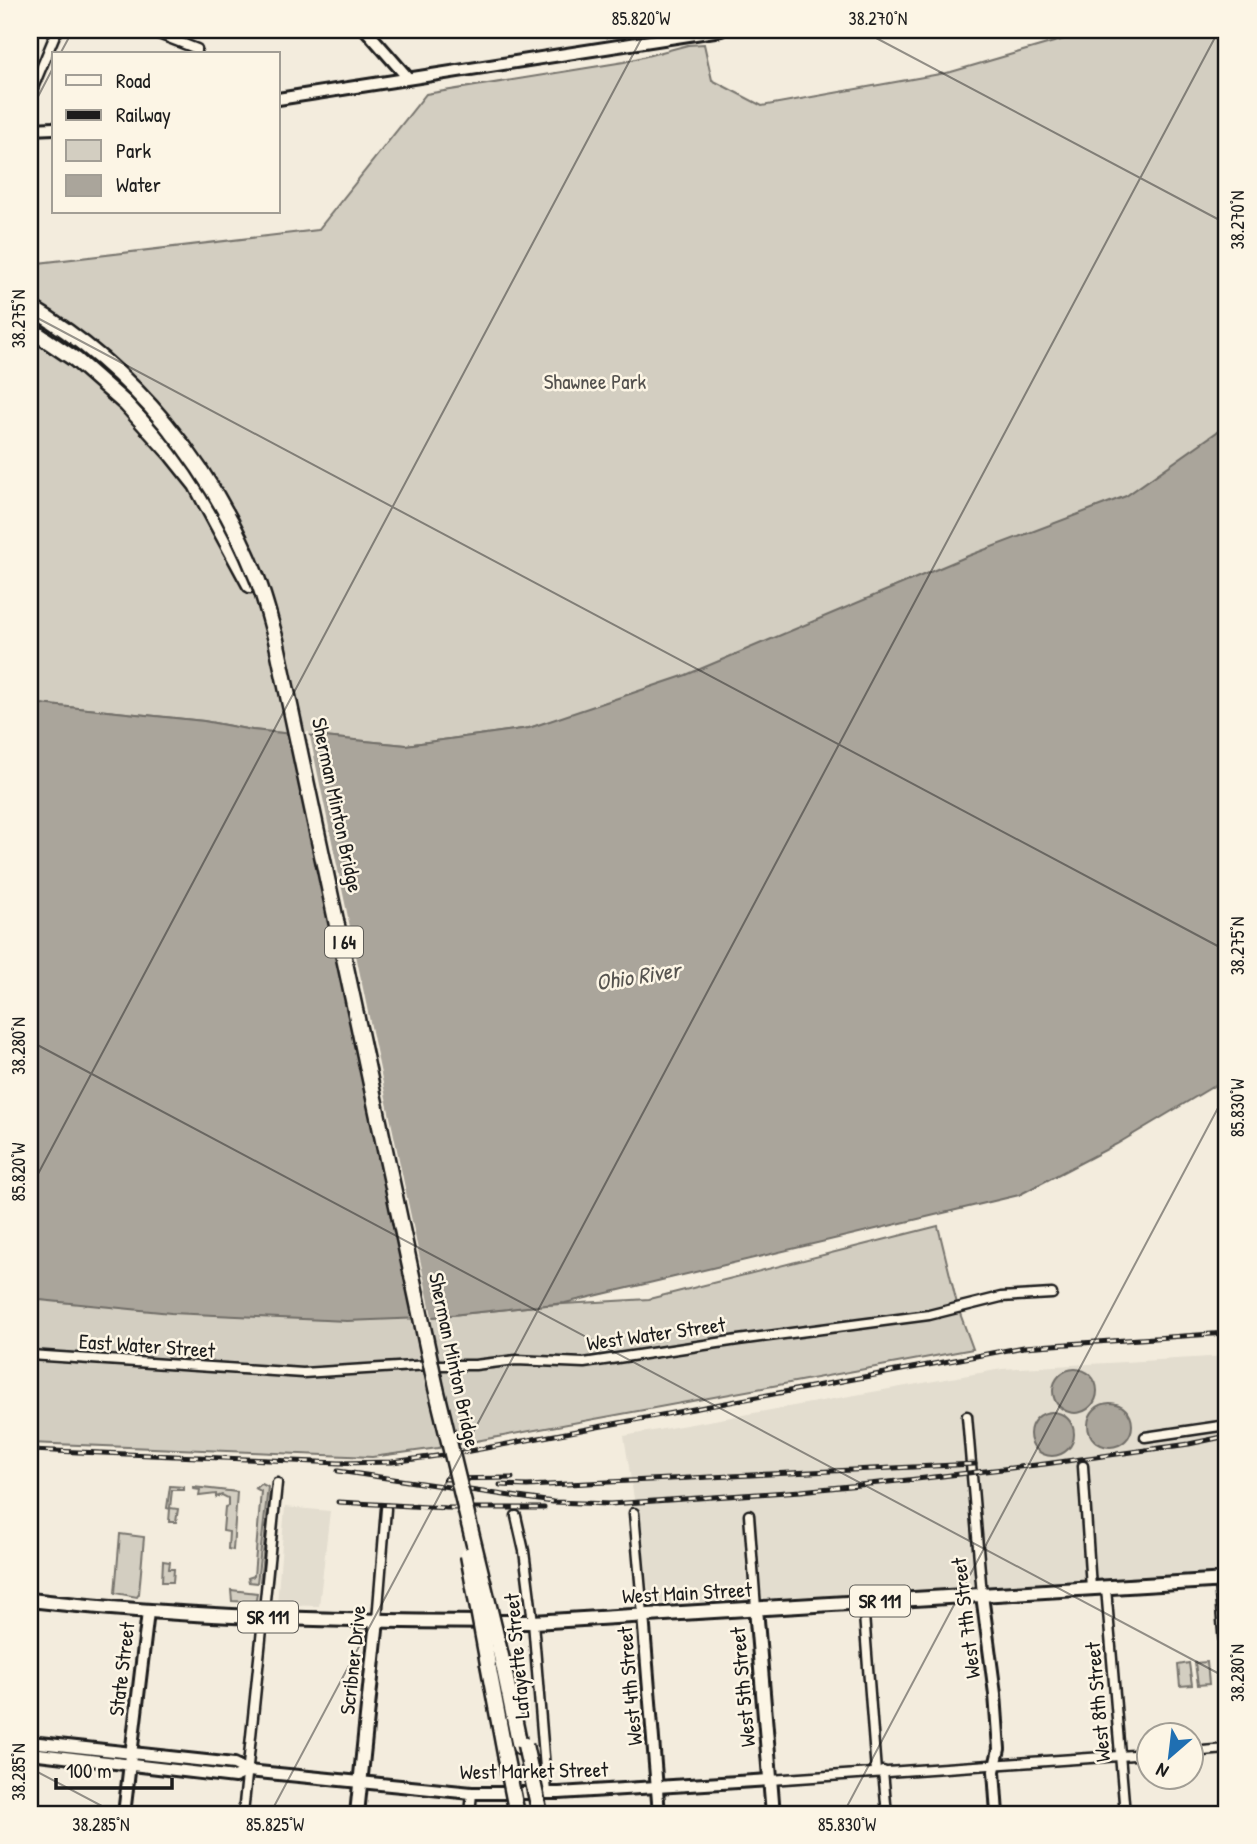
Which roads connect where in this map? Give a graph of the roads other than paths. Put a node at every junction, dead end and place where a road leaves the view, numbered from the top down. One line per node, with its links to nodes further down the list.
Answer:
1 (57, 30): 7 (street)
2 (148, 30): 5 (street)
3 (366, 30): 6 (street)
4 (721, 30): 6 (street)
5 (197, 49)
6 (408, 78): 8 (street)
7 (30, 95)
8 (280, 99)
9 (52, 128): 10 (street)
10 (30, 129)
11 (30, 301): 41 (highway, Sherman Minton Bridge / I 64, bridge)
12 (30, 307): 41 (highway, bridge)
13 (30, 329): 41 (highway, Sherman Minton Bridge / I 64, bridge)
14 (1052, 1294): 18 (street, West Water Street)
15 (72, 1348): 17 (street)
16 (30, 1355): 17 (street, East Water Street)
17 (64, 1357): 18 (street, East Water Street)
18 (262, 1371)
19 (967, 1416): 31 (street, West 7th Street)
20 (1227, 1425): 21 (street)
21 (1145, 1437)
22 (1083, 1466): 29 (street)
23 (278, 1483): 37 (street)
24 (386, 1509): 38 (street, Scribner Drive)
25 (634, 1513): 36 (street, West 4th Street)
26 (749, 1515): 34 (street, West 5th Street)
27 (516, 1516): 39 (street, Lafayette Street)
28 (1223, 1581): 30 (main road, West Main Street / SR 111); 42 (street)
29 (1091, 1588): 30 (main road, West Main Street / SR 111); 31 (main road, West Main Street / SR 111)
30 (1106, 1588): 48 (street, West 8th Street)
31 (982, 1595): 33 (main road, West Main Street / SR 111); 50 (street, West 7th Street)
32 (31, 1600): 35 (main road, West Main Street); 40 (street)
33 (863, 1602): 34 (main road, West Main Street / SR 111); 52 (street)
34 (756, 1608): 36 (main road, West Main Street / SR 111); 53 (main road, West 5th Street)
35 (154, 1613): 37 (main road, West Main Street / SR 111); 49 (street, State Street)
36 (643, 1615): 39 (main road, West Main Street / SR 111); 55 (street, West 4th Street)
37 (265, 1617): 38 (main road, West Main Street / SR 111); 51 (street)
38 (377, 1620): 39 (main road, West Main Street / SR 111); 54 (main road, Scribner Drive)
39 (533, 1622): 57 (street, Lafayette Street)
40 (30, 1623)
41 (500, 1664): 62 (highway, I 64, bridge); 63 (highway, I 64, bridge)
42 (1227, 1684)
43 (30, 1742): 49 (street)
44 (1227, 1749): 45 (street)
45 (1204, 1751)
46 (30, 1753): 49 (street)
47 (1134, 1755): 48 (street, West Market Street)
48 (1120, 1756): 50 (street, West Market Street); 68 (street, West 8th Street)
49 (131, 1759): 51 (street, West Market Street); 58 (street, State Street)
50 (996, 1764): 52 (street, West Market Street); 67 (street, West 7th Street)
51 (248, 1771): 54 (street, West Market Street); 59 (street)
52 (879, 1772): 53 (street, West Market Street); 66 (street)
53 (770, 1780): 55 (street, West Market Street); 65 (main road, West 5th Street)
54 (360, 1782): 56 (street, West Market Street); 60 (main road, Scribner Drive)
55 (657, 1786): 57 (street, West Market Street); 64 (street, West 4th Street)
56 (472, 1793): 57 (street, West Market Street); 61 (street)
57 (547, 1793)
58 (124, 1814)
59 (243, 1814)
60 (357, 1814)
61 (470, 1814)
62 (517, 1814)
63 (537, 1814)
64 (659, 1814)
65 (773, 1814)
66 (887, 1814)
67 (998, 1814)
68 (1125, 1814)

